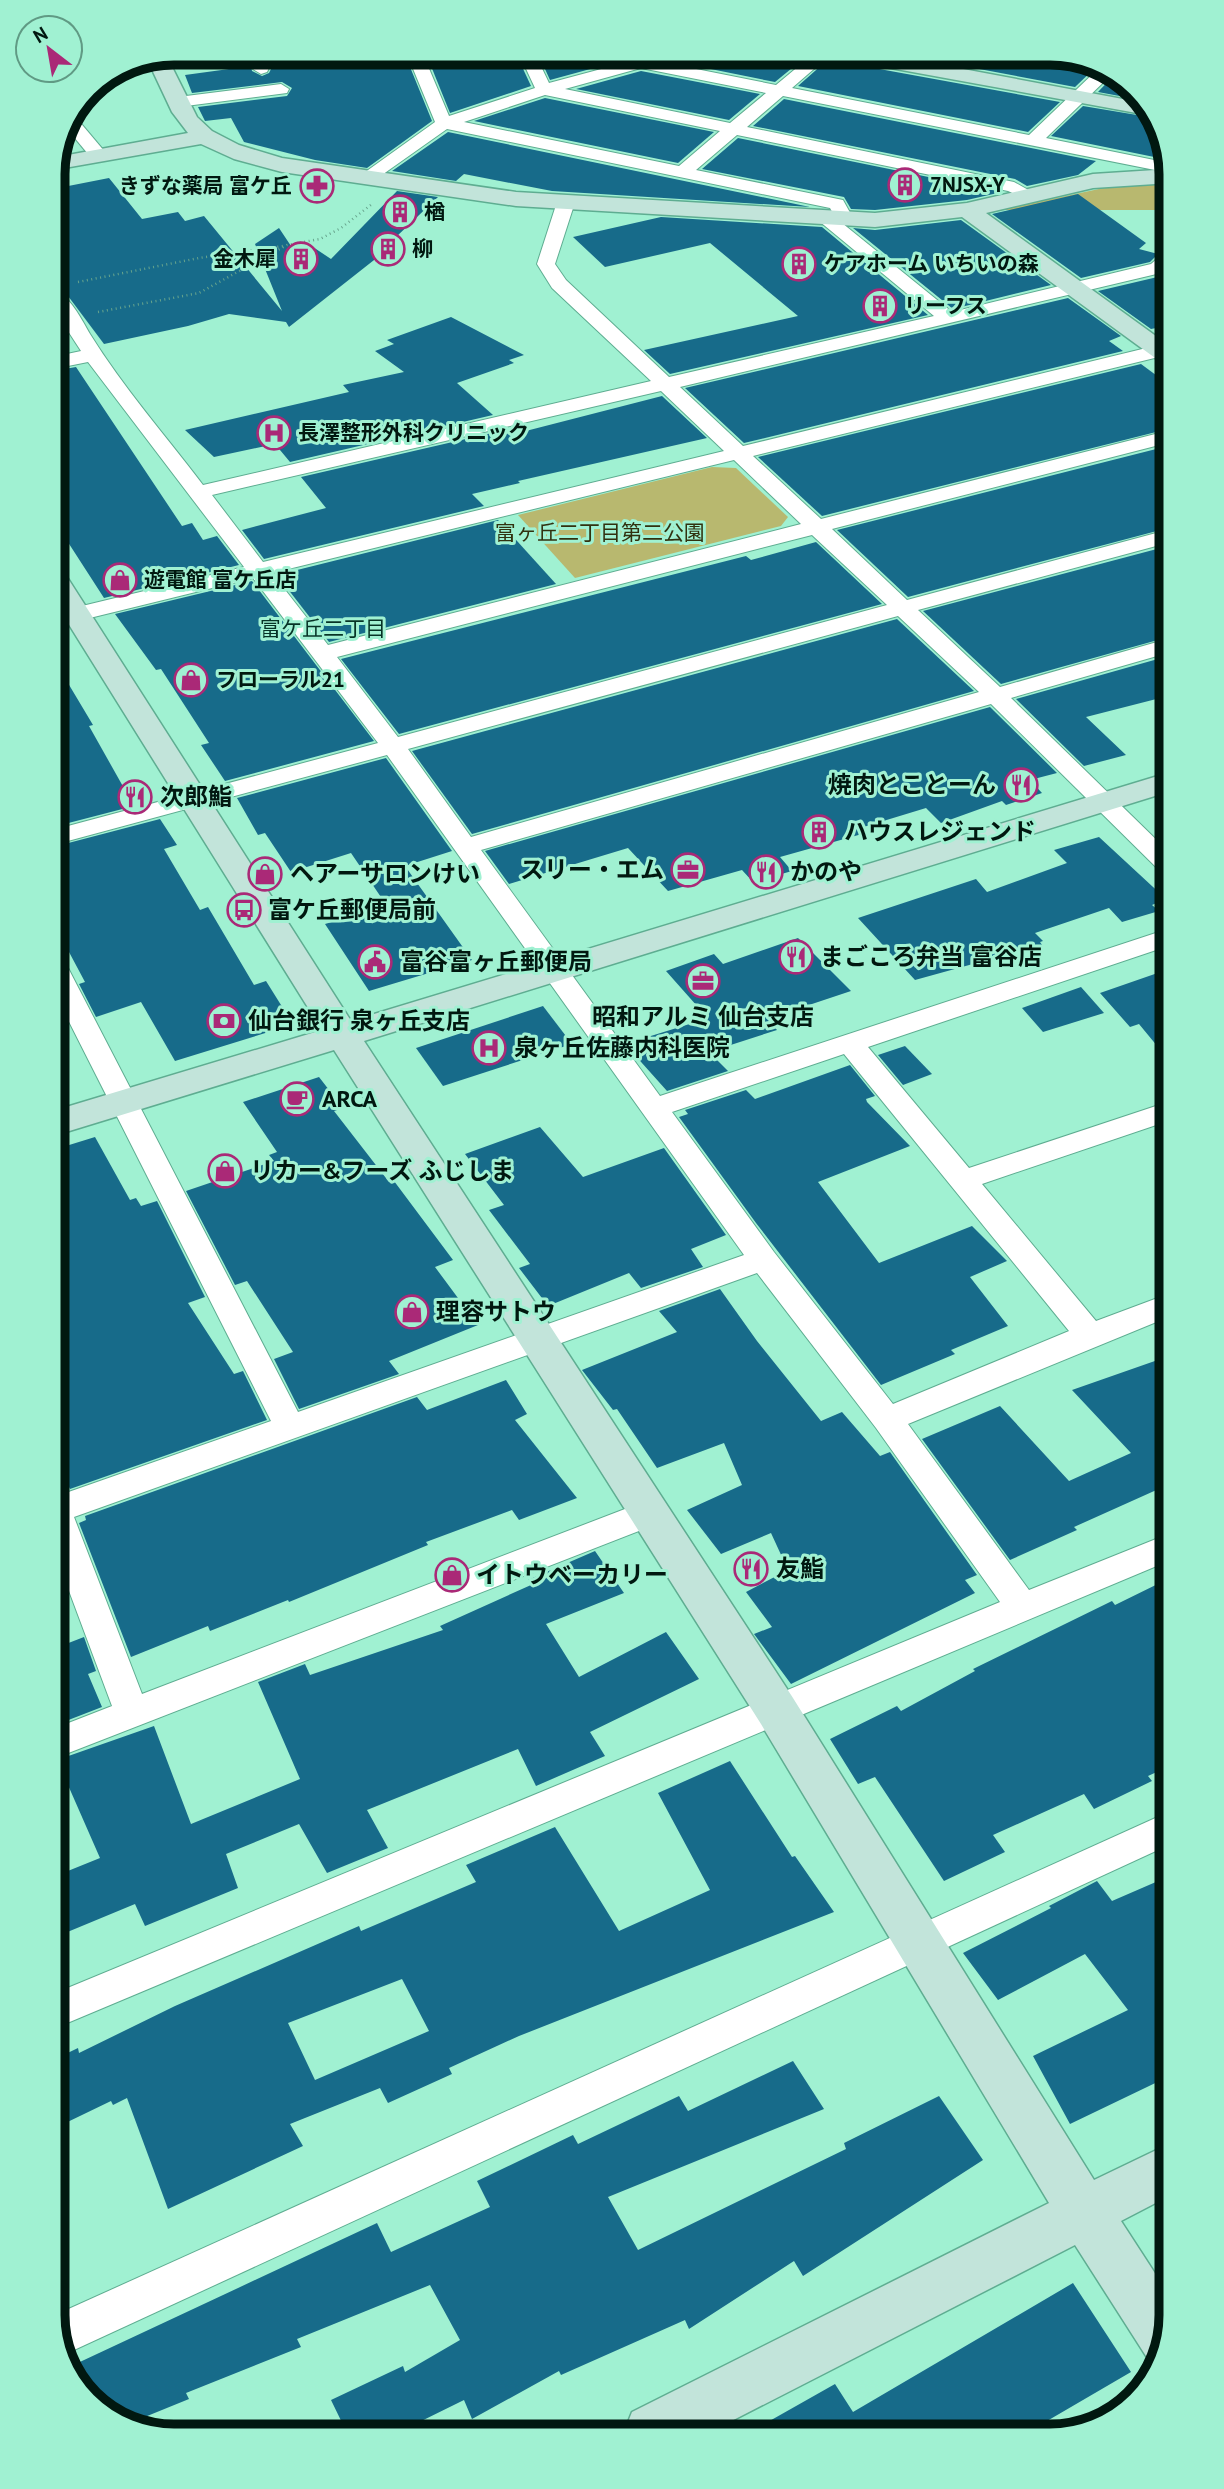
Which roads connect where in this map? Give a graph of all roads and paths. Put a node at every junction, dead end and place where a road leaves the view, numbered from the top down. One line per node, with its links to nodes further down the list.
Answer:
1 (420, 65): 15 (street)
2 (532, 65): 10 (street)
3 (622, 65): 10 (street)
4 (662, 65): 11 (street)
5 (810, 65): 11 (street)
6 (906, 65): 12 (street)
7 (160, 66): 13 (street)
8 (1099, 77): 12 (street)
9 (281, 89): 13 (street)
10 (544, 90): 15 (street); 17 (street)
11 (780, 90): 17 (street); 19 (street)
12 (1077, 97): 14 (street); 19 (street)
13 (178, 102): 18 (street)
14 (1138, 109)
15 (444, 123): 23 (street); 25 (street)
16 (75, 128): 20 (street)
17 (733, 130): 23 (street); 27 (street)
18 (204, 137): 20 (street); 25 (street)
19 (1033, 141): 22 (street)
20 (99, 156): 21 (street)
21 (66, 162)
22 (1158, 166)
23 (681, 173): 30 (street)
24 (1159, 177): 27 (street)
25 (366, 178): 26 (street)
26 (400, 183): 28 (street); 31 (path)
27 (1030, 196): 29 (street)
28 (566, 202): 30 (street); 42 (street)
29 (967, 210): 30 (street); 34 (street)
30 (833, 217): 37 (street)
31 (287, 245): 33 (path); 36 (path)
32 (1159, 266): 34 (street)
33 (65, 289)
34 (1076, 289): 37 (street); 38 (street)
35 (65, 305): 36 (street)
36 (70, 317): 39 (street)
37 (948, 318): 42 (street)
38 (1159, 347)
39 (93, 355): 41 (street); 45 (street)
40 (1159, 355): 44 (street)
41 (65, 361)
42 (665, 384): 44 (street); 45 (street)
43 (1159, 439): 46 (street)
44 (738, 454): 46 (street); 48 (street)
45 (199, 492): 48 (street)
46 (818, 527): 49 (street); 52 (street)
47 (1159, 538): 49 (street)
48 (256, 570): 50 (street); 52 (street)
49 (900, 607): 53 (street); 54 (street)
50 (65, 617): 56 (street)
51 (1159, 648): 53 (street)
52 (321, 654): 54 (street)
53 (996, 696): 57 (street); 59 (street)
54 (393, 746): 56 (street); 59 (street)
55 (1159, 785): 57 (street)
56 (194, 800): 58 (street); 64 (street)
57 (1103, 802): 60 (street); 62 (street)
58 (65, 835)
59 (466, 846): 62 (street)
60 (1159, 856)
61 (1159, 940): 65 (street)
62 (552, 969): 64 (street); 67 (street)
63 (65, 987): 66 (street)
64 (342, 1034): 66 (street); 74 (street)
65 (850, 1043): 67 (street); 70 (street)
66 (124, 1102): 69 (street); 76 (street)
67 (654, 1108): 71 (street)
68 (1159, 1114): 70 (street)
69 (65, 1120)
70 (964, 1180): 73 (street)
71 (763, 1261): 74 (street); 75 (street)
72 (1159, 1309): 73 (street)
73 (1090, 1335): 75 (street)
74 (538, 1341): 76 (street); 78 (street)
75 (887, 1420): 81 (street)
76 (290, 1428): 77 (street)
77 (65, 1505)
78 (650, 1513): 82 (street); 83 (street)
79 (65, 1540): 83 (street)
80 (1159, 1551): 81 (street)
81 (1023, 1608): 82 (street)
82 (777, 1711): 86 (street); 87 (street)
83 (132, 1713): 84 (street)
84 (65, 1739)
85 (1159, 1832): 86 (street)
86 (919, 1942): 89 (street); 91 (street)
87 (65, 2007)
88 (1159, 2174): 89 (street)
89 (1084, 2212): 90 (street); 92 (street)
90 (1158, 2326)
91 (67, 2332)
92 (668, 2424)

